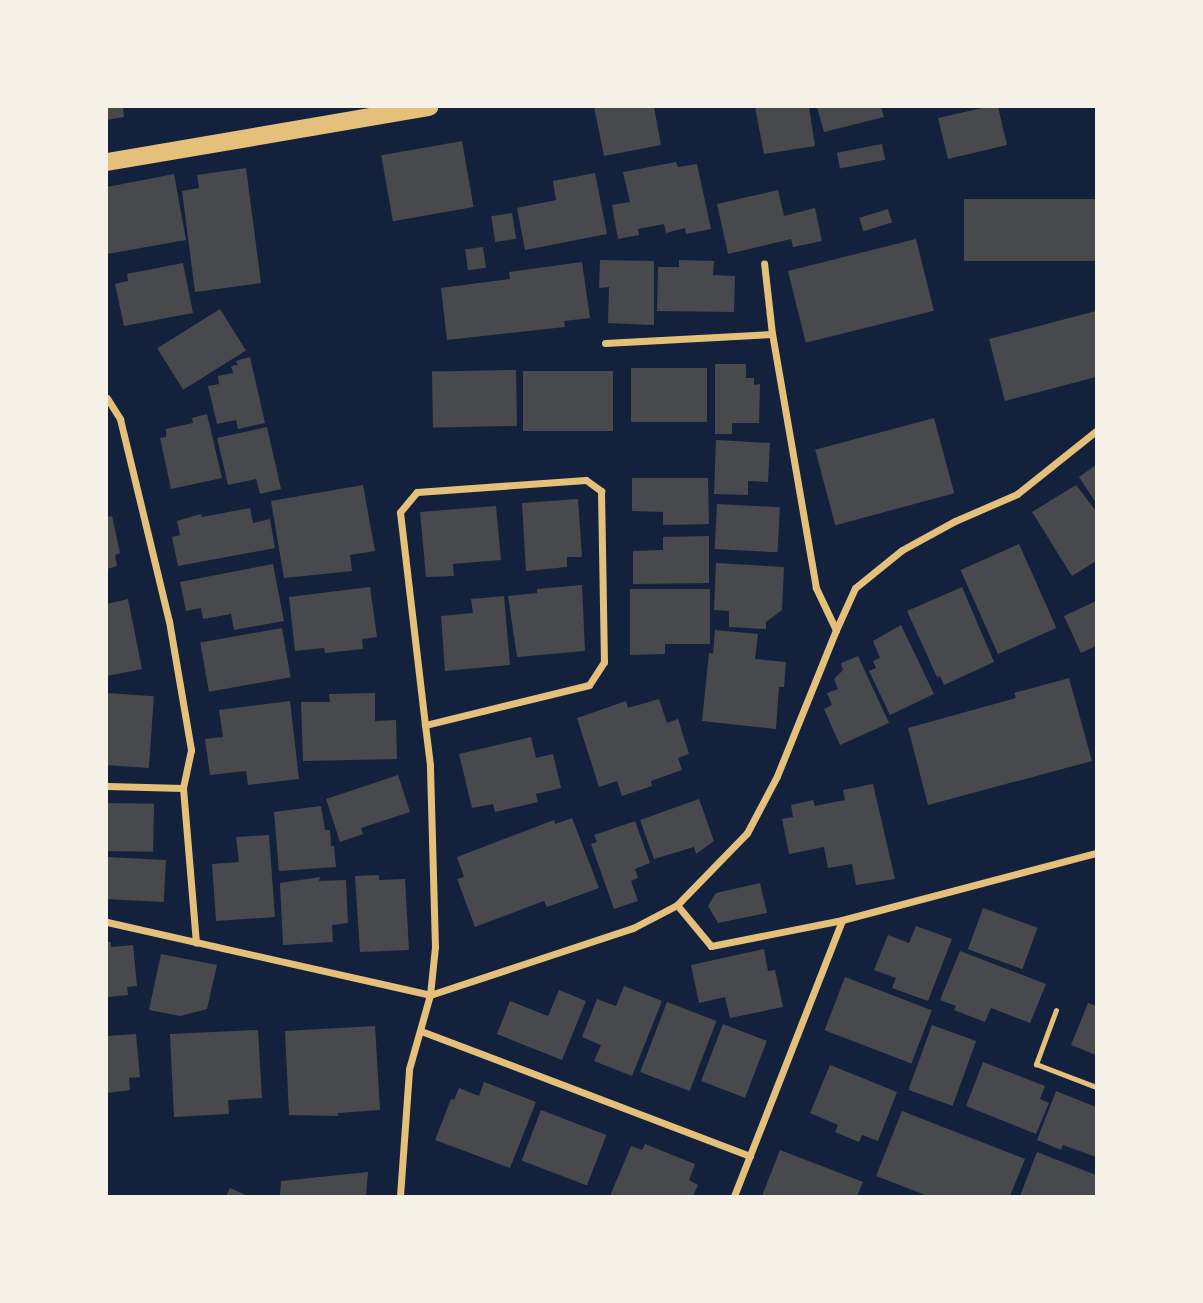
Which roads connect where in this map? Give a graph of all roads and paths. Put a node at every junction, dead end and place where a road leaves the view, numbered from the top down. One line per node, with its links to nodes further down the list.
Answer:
1 (429, 107): 2 (main road)
2 (107, 162)
3 (764, 263): 4 (street)
4 (772, 334): 5 (street); 8 (street)
5 (605, 342)
6 (107, 398): 11 (street)
7 (1096, 431): 8 (street)
8 (836, 630): 13 (street)
9 (425, 725): 9 (street); 17 (street)
10 (107, 786): 11 (street)
11 (183, 788): 16 (street)
12 (1096, 853): 14 (street)
13 (677, 905): 14 (street); 17 (street)
14 (842, 920): 21 (street)
15 (107, 922): 16 (street)
16 (196, 942): 17 (street)
17 (430, 995): 19 (street)
18 (1056, 1010): 20 (lane)
19 (421, 1031): 21 (street); 22 (street)
20 (1096, 1087)
21 (750, 1156): 23 (street)
22 (400, 1196)
23 (734, 1196)

